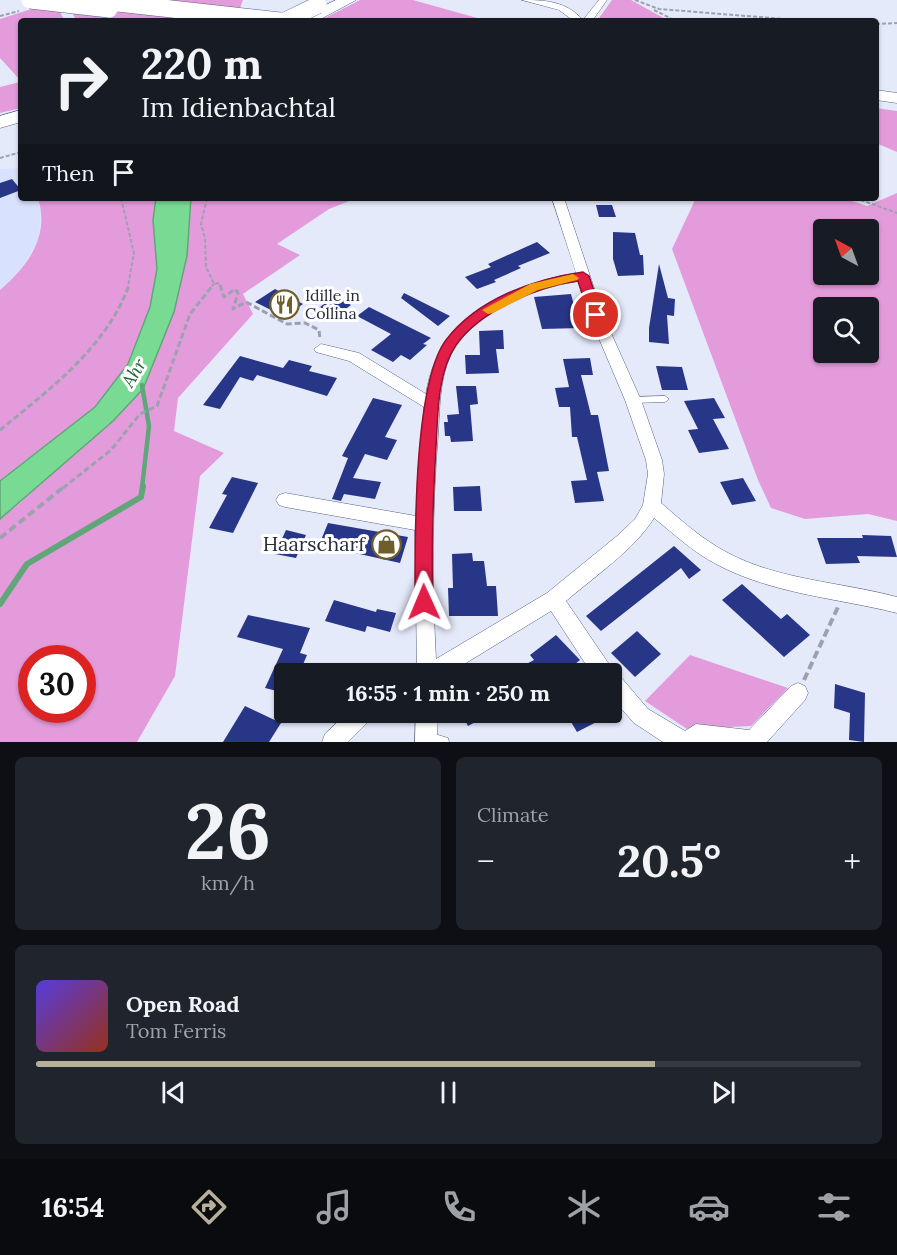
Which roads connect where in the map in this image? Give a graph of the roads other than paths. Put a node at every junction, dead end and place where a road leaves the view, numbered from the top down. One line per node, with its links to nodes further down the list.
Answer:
1 (30, 0): 7 (highway, bridge)
2 (91, 0): 8 (highway, bridge)
3 (348, 0): 6 (highway)
4 (526, 0): 11 (street)
5 (603, 0): 12 (street)
6 (324, 6): 9 (highway, bridge); 10 (highway)
7 (189, 18)
8 (253, 18)
9 (293, 18)
10 (309, 18)
11 (576, 18)
12 (588, 18)
13 (879, 87): 14 (highway)
14 (897, 90)
15 (879, 95): 16 (highway)
16 (897, 98)
17 (18, 117): 18 (highway)
18 (0, 122)
19 (18, 126): 20 (highway)
20 (0, 131)
21 (559, 201): 22 (street)
22 (583, 276): 25 (street); 26 (street)
23 (321, 350): 26 (street)
24 (665, 399): 25 (lane)
25 (633, 400): 28 (street)
26 (432, 405): 29 (street)
27 (285, 500): 29 (street)
28 (652, 506): 30 (street); 31 (street)
29 (423, 524): 32 (street)
30 (554, 599): 33 (street); 34 (street)
31 (897, 605)
32 (428, 663)
33 (446, 663)
34 (596, 663)
35 (798, 693): 42 (street)
36 (622, 694): 41 (street)
37 (353, 723): 40 (street)
38 (429, 723): 39 (street)
39 (432, 740)
40 (333, 742)
41 (682, 742)
42 (689, 742)

